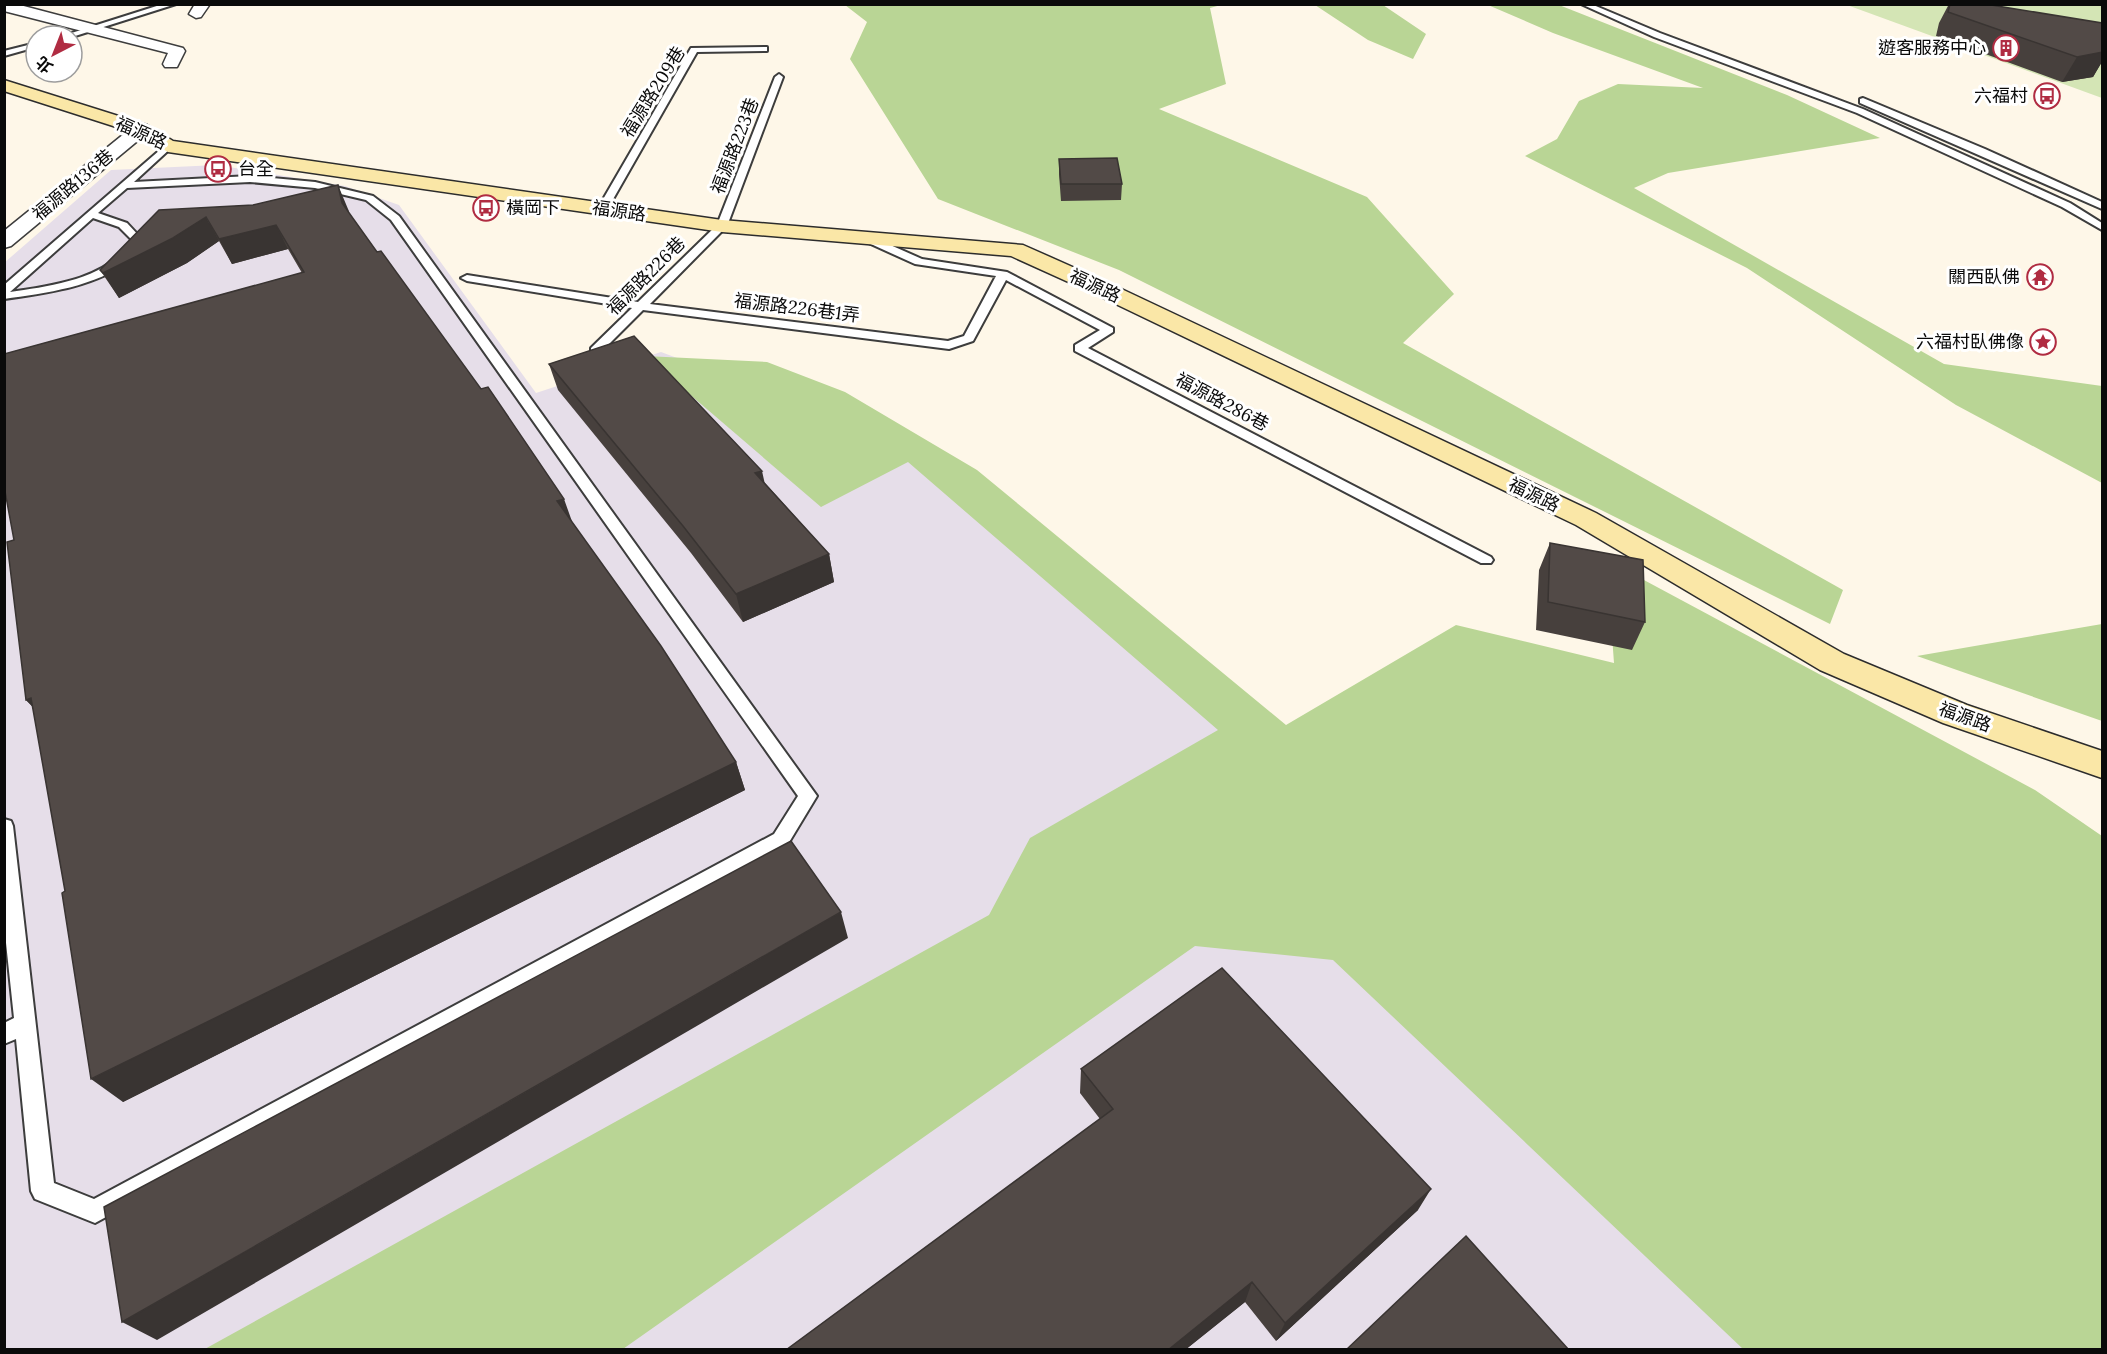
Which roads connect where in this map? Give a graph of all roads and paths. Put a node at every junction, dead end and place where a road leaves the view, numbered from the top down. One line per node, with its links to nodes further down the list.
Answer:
1 (173, 4): 5 (lane)
2 (1584, 4): 20 (lane)
3 (1606, 4): 16 (lane)
4 (4, 6): 5 (street)
5 (94, 28): 6 (lane); 10 (street)
6 (84, 31)
7 (24, 48): 9 (lane)
8 (764, 49): 17 (lane, 福源路209巷)
9 (4, 54)
10 (171, 64)
11 (779, 77): 19 (lane, 福源路223巷)
12 (4, 85): 13 (street, 福源路)
13 (141, 129): 14 (street, 福源路); 22 (street, 福源路136巷)
14 (168, 146): 15 (lane); 17 (street, 福源路)
15 (124, 185): 18 (lane); 31 (lane)
16 (2103, 206)
17 (603, 208): 19 (street, 福源路)
18 (92, 214): 25 (lane); 25 (lane)
19 (722, 226): 21 (street, 福源路); 26 (lane, 福源路226巷)
20 (2103, 227)
21 (866, 238): 23 (lane); 29 (street, 福源路)
22 (4, 242)
23 (1003, 274): 26 (lane, 福源路226巷1弄); 28 (lane, 福源路286巷)
24 (467, 278): 26 (lane, 福源路226巷1弄)
25 (4, 294)
26 (641, 306): 27 (lane, 福源路226巷)
27 (595, 351)
28 (1486, 560)
29 (2103, 765)
30 (4, 826): 31 (lane)
31 (26, 1023): 32 (lane)
32 (4, 1034)

